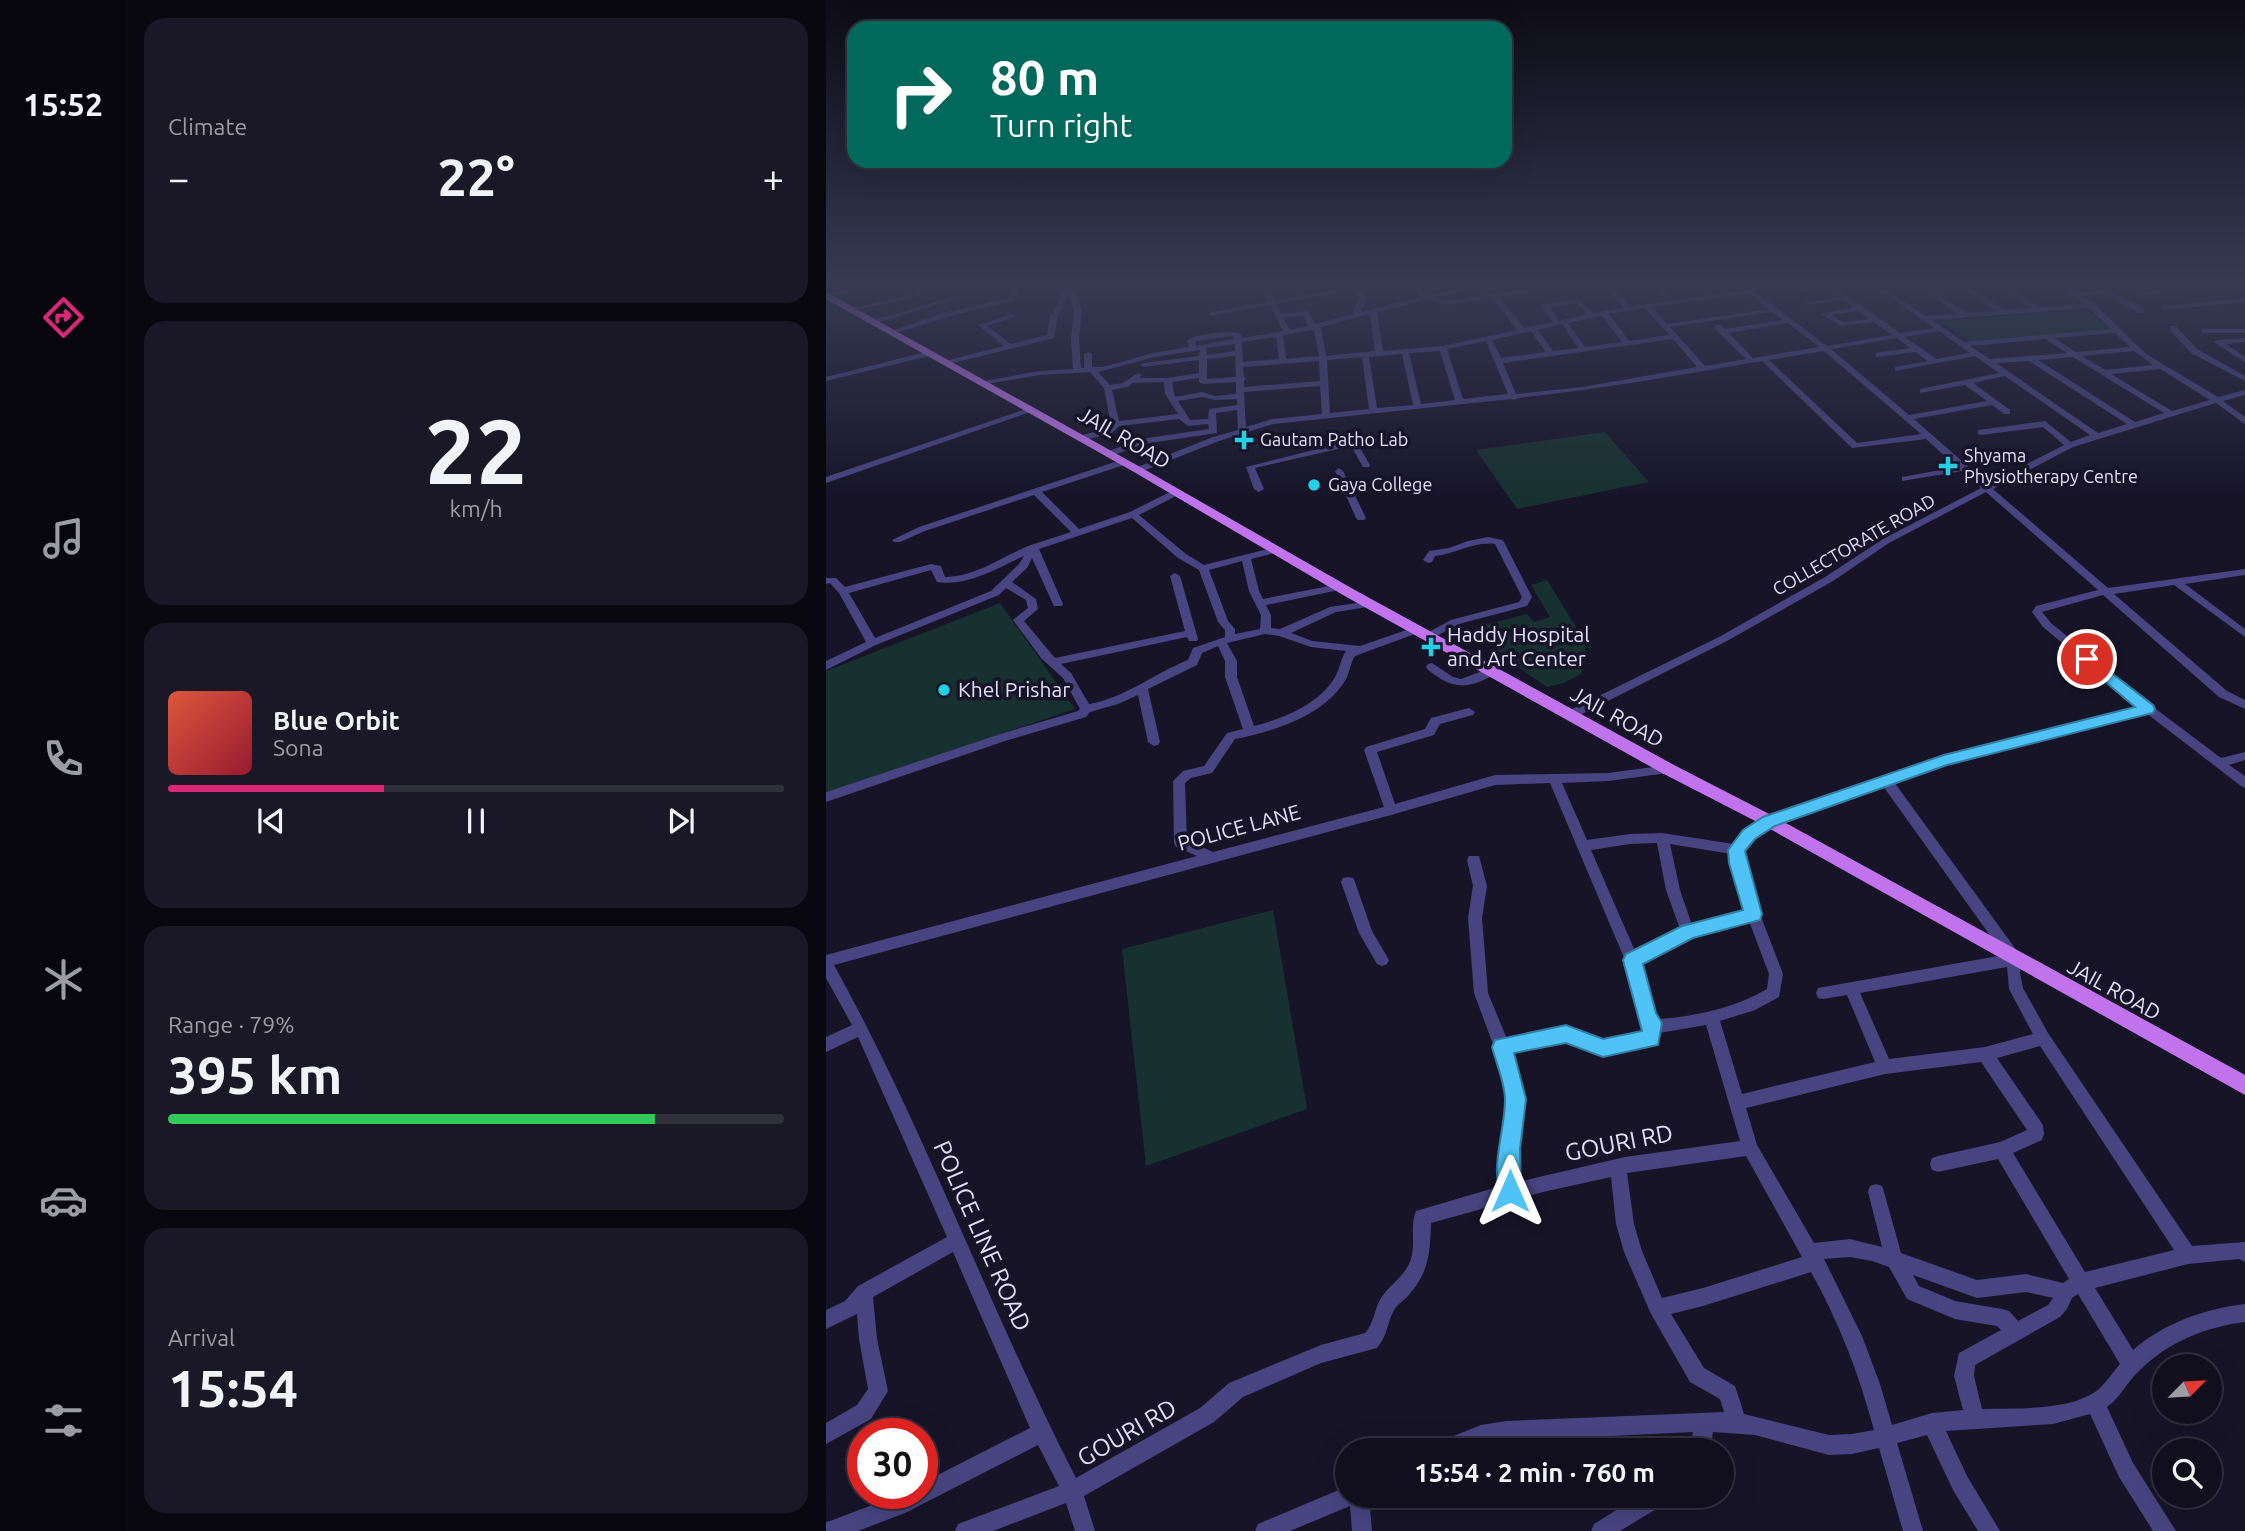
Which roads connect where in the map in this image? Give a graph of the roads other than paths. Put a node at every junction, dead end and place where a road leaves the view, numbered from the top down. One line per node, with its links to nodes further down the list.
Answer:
1 (924, 354): 52 (street)
2 (933, 354): 40 (main road, JAIL ROAD)
3 (978, 354): 40 (street)
4 (1077, 354): 48 (street)
5 (1088, 354): 45 (street)
6 (1155, 354): 42 (street)
7 (1203, 354): 32 (street)
8 (1231, 354): 32 (street)
9 (1240, 354): 41 (street)
10 (1283, 354): 37 (street)
11 (1322, 354): 31 (street)
12 (1360, 354): 31 (street)
13 (1365, 354): 72 (street)
14 (1406, 354): 69 (street)
15 (1445, 354): 67 (street)
16 (1496, 354): 36 (street)
17 (1548, 354): 36 (street)
18 (1689, 354): 47 (street)
19 (1745, 354): 35 (street)
20 (1789, 354): 33 (street)
21 (1833, 354): 76 (street)
22 (1883, 354): 29 (street)
23 (1925, 354): 38 (street)
24 (1973, 354): 38 (street)
25 (1975, 354): 39 (street)
26 (2080, 354): 30 (street)
27 (2141, 354): 43 (street)
28 (2200, 354): 54 (street)
29 (1879, 355)
30 (2075, 355): 34 (street); 49 (street)
31 (1323, 358): 37 (street); 59 (street)
32 (1203, 359): 42 (street); 51 (street)
33 (1764, 359): 35 (street); 84 (street)
34 (2032, 359): 39 (street); 79 (street)
35 (1751, 360): 47 (street)
36 (1499, 361): 64 (street)
37 (1283, 362): 41 (street)
38 (1935, 362): 44 (street)
39 (1987, 362): 50 (street)
40 (948, 363): 57 (main road, JAIL ROAD)
41 (1241, 365): 53 (street)
42 (1140, 366): 45 (street); 46 (street); 55 (street)
43 (2159, 367): 49 (street); 65 (street)
44 (1898, 369)
45 (1090, 370): 48 (street); 60 (street)
46 (1176, 370)
47 (1704, 370): 64 (street)
48 (1077, 371): 57 (street)
49 (2102, 372): 75 (street)
50 (2005, 374): 56 (street); 85 (street)
51 (1202, 378): 53 (street); 58 (street)
52 (826, 379)
53 (1242, 379): 63 (street)
54 (2245, 379)
55 (1132, 381): 58 (street); 60 (street)
56 (1966, 382): 61 (street); 68 (street)
57 (984, 383): 71 (main road, JAIL ROAD)
58 (1168, 383): 66 (street)
59 (1324, 383): 63 (street); 74 (street)
60 (1108, 388): 80 (street)
61 (1923, 391)
62 (2245, 392): 65 (street, COLLECTORATE ROAD)
63 (1242, 393): 66 (street); 70 (street)
64 (1514, 398): 67 (street)
65 (2215, 399): 75 (street, COLLECTORATE ROAD); 78 (street)
66 (1172, 400): 77 (street)
67 (1460, 402): 69 (street)
68 (1994, 402): 73 (street); 76 (street)
69 (1417, 406): 72 (street)
70 (1241, 407): 81 (street); 82 (street)
71 (1032, 410): 86 (main road, JAIL ROAD); 94 (street)
72 (1373, 410): 74 (street)
73 (2007, 412)
74 (1326, 415): 82 (street)
75 (2172, 415): 79 (street, COLLECTORATE ROAD)
76 (1907, 418): 84 (street)
77 (1184, 419): 80 (street); 81 (street)
78 (2245, 421)
79 (2135, 426): 85 (street, COLLECTORATE ROAD)
80 (1112, 428): 86 (street)
81 (1214, 430): 82 (street); 88 (street); 90 (street)
82 (1242, 430)
83 (1981, 432): 87 (street)
84 (1927, 436): 91 (street)
85 (2097, 436): 87 (street, COLLECTORATE ROAD)
86 (1081, 438): 88 (main road, JAIL ROAD)
87 (2070, 445): 95 (street, COLLECTORATE ROAD)
88 (1109, 454): 90 (main road, JAIL ROAD)
89 (1366, 465): 96 (street)
90 (1131, 466): 97 (street); 98 (main road, JAIL ROAD)
91 (1964, 468): 93 (street); 95 (street)
92 (1339, 471): 100 (street)
93 (1905, 479)
94 (826, 480)
95 (1987, 488): 115 (street); 139 (street, COLLECTORATE ROAD)
96 (1259, 489)
97 (1036, 492): 101 (street); 102 (street)
98 (1177, 492): 99 (street); 104 (main road, JAIL ROAD)
99 (1133, 514): 101 (street); 107 (street)
100 (1361, 518)
101 (1077, 533): 103 (street)
102 (897, 540)
103 (1033, 548): 112 (street); 114 (street); 117 (street)
104 (1276, 550): 105 (street); 113 (main road, JAIL ROAD)
105 (1246, 558): 107 (street); 116 (street)
106 (1429, 561): 124 (street)
107 (1203, 568): 126 (street)
108 (2245, 572): 111 (street)
109 (1175, 576): 122 (street)
110 (826, 582): 114 (street)
111 (2176, 582): 115 (street); 120 (street)
112 (1006, 583): 127 (street); 130 (street)
113 (1339, 587): 116 (street); 118 (main road, JAIL ROAD)
114 (843, 591): 127 (street)
115 (2104, 592): 135 (street); 137 (street)
116 (1260, 603): 121 (street)
117 (1058, 604)
118 (1370, 604): 123 (street); 124 (main road, JAIL ROAD)
119 (2245, 619): 120 (street)
120 (2229, 622): 125 (street)
121 (1265, 631): 123 (street); 126 (street)
122 (1191, 633): 129 (street); 130 (street)
123 (1281, 633): 128 (street)
124 (1424, 633): 128 (street); 133 (main road, JAIL ROAD)
125 (2245, 634)
126 (1226, 640): 129 (street); 140 (street)
127 (872, 643): 131 (street)
128 (1357, 649): 140 (street)
129 (1197, 650): 134 (street)
130 (1053, 662): 136 (street)
131 (826, 666)
132 (1432, 667): 133 (street)
133 (1493, 671): 139 (main road, JAIL ROAD)
134 (1142, 688): 136 (street); 141 (street)
135 (2245, 705)
136 (1086, 709): 148 (street)
137 (2148, 709): 143 (street); 146 (street)
138 (1469, 712): 149 (street)
139 (1570, 715): 144 (main road, JAIL ROAD)
140 (1250, 732): 154 (street)
141 (1154, 742)
142 (2245, 756): 143 (street)
143 (2219, 763): 147 (street)
144 (1668, 769): 145 (street, POLICE LANE); 150 (main road, JAIL ROAD)
145 (1554, 779): 149 (street, POLICE LANE); 152 (street)
146 (1886, 780): 150 (street); 159 (street)
147 (2245, 783)
148 (826, 797)
149 (1391, 810): 154 (street, POLICE LANE)
150 (1769, 821): 153 (street); 159 (main road, JAIL ROAD)
151 (1662, 838): 152 (street); 153 (street); 158 (street)
152 (1584, 846): 161 (street)
153 (1737, 850): 157 (street)
154 (1212, 857): 162 (street, POLICE LANE)
155 (1474, 860): 170 (street)
156 (1349, 882): 160 (street)
157 (1753, 914): 158 (street); 165 (street)
158 (1688, 932): 161 (street)
159 (2015, 959): 163 (street); 168 (street); 173 (main road, JAIL ROAD)
160 (1382, 960)
161 (1632, 960): 166 (street)
162 (826, 963): 167 (street, POLICE LINE ROAD)
163 (1851, 988): 164 (street); 172 (street)
164 (1823, 992)
165 (1711, 1016): 166 (street); 174 (street)
166 (1652, 1023): 170 (street)
167 (860, 1028): 169 (street); 181 (street, POLICE LINE ROAD)
168 (2043, 1038): 171 (street); 183 (street)
169 (826, 1045)
170 (1502, 1047): 179 (street)
171 (1985, 1054): 172 (street); 176 (street)
172 (1885, 1067): 174 (street)
173 (2245, 1086)
174 (1737, 1103): 175 (street)
175 (1750, 1148): 178 (street, GOURI RD); 184 (street)
176 (2002, 1150): 177 (street); 186 (street)
177 (1938, 1164)
178 (1618, 1167): 179 (street, GOURI RD); 189 (street)
179 (1510, 1191): 204 (street, GOURI RD)
180 (1876, 1192): 185 (street)
181 (958, 1240): 187 (street); 199 (street, POLICE LINE ROAD)
182 (2244, 1251): 183 (street)
183 (2188, 1255): 186 (street)
184 (1813, 1256): 185 (street); 189 (street); 201 (street)
185 (1894, 1259): 188 (street); 192 (street)
186 (2082, 1282): 188 (street); 193 (street)
187 (864, 1292): 191 (street); 200 (street)
188 (2064, 1292): 192 (street)
189 (1657, 1308): 196 (street)
190 (2245, 1313): 193 (street)
191 (826, 1320)
192 (2016, 1333): 195 (street)
193 (2131, 1365): 194 (street)
194 (2095, 1403): 195 (street); 216 (street)
195 (1975, 1418): 198 (street)
196 (1737, 1421): 197 (street); 201 (street)
197 (1704, 1422): 202 (street); 203 (street)
198 (1932, 1423): 201 (street); 215 (street)
199 (1042, 1432): 204 (street, POLICE LINE ROAD); 208 (street)
200 (826, 1434)
201 (1887, 1435): 214 (street)
202 (1474, 1438)
203 (1702, 1438)
204 (1072, 1491): 209 (street); 210 (street, POLICE LINE ROAD)
205 (1335, 1501): 211 (street)
206 (1360, 1508): 212 (street)
207 (1639, 1508): 213 (street)
208 (831, 1531)
209 (965, 1531)
210 (1085, 1531)
211 (1265, 1531)
212 (1362, 1531)
213 (1601, 1531)
214 (1913, 1531)
215 (1990, 1531)
216 (2166, 1531)

